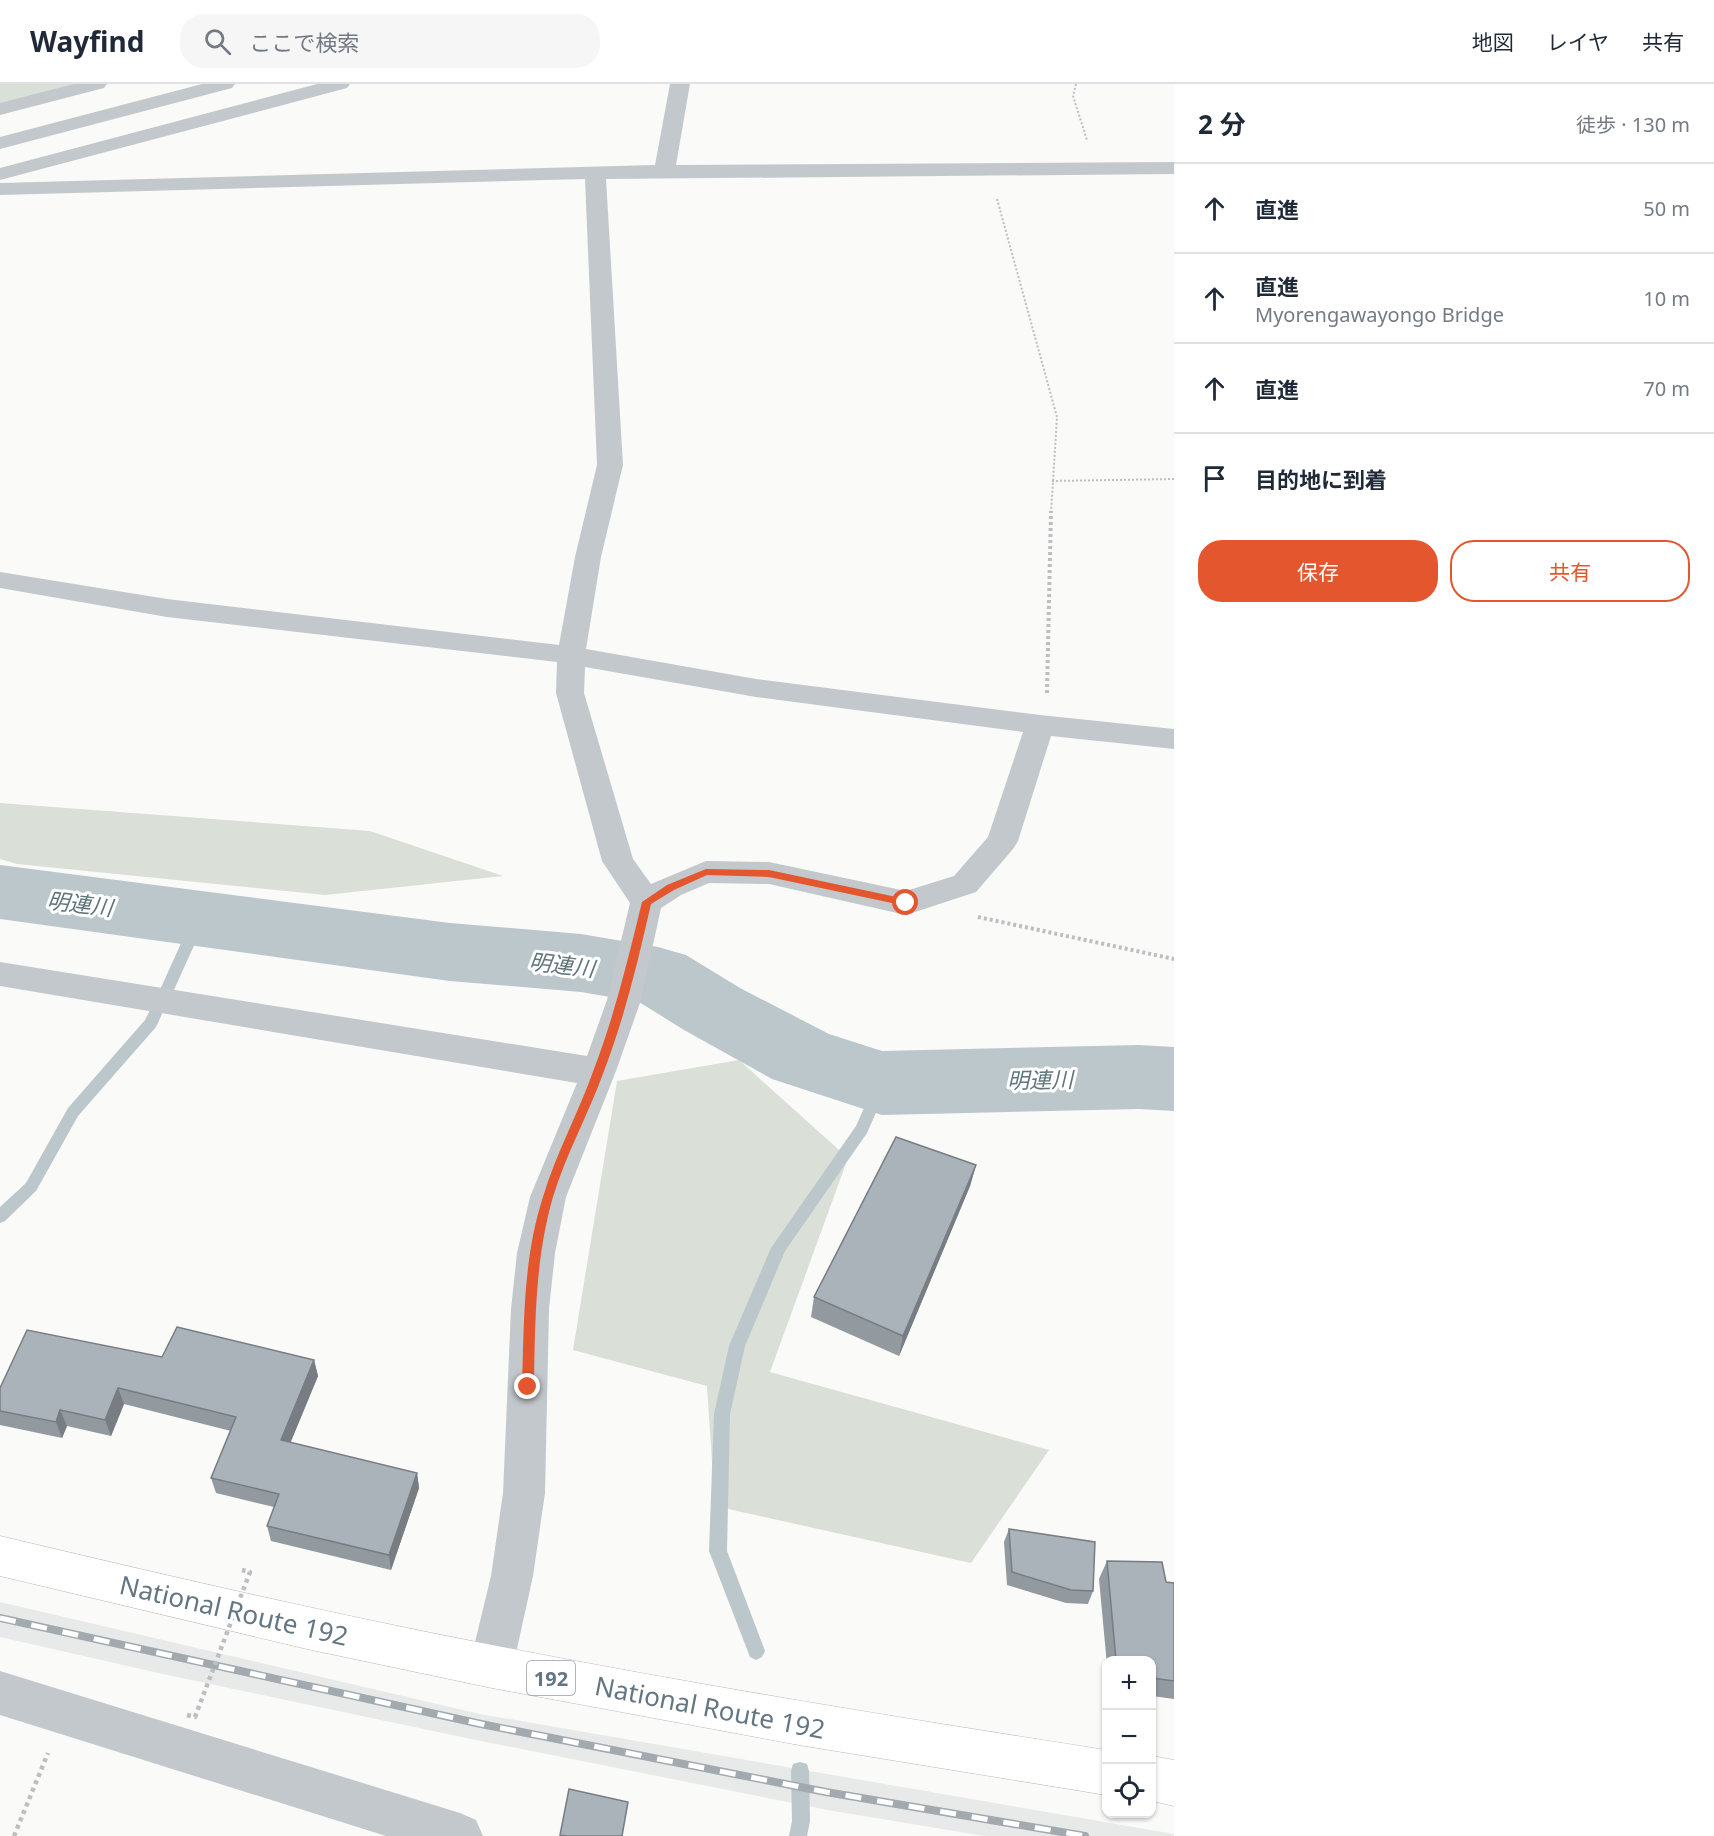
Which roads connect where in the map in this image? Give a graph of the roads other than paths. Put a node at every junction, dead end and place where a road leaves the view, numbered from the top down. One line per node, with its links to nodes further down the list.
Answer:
1 (97, 84): 5 (street)
2 (225, 84): 6 (street)
3 (340, 84): 10 (street)
4 (680, 84): 8 (street)
5 (0, 109)
6 (0, 143)
7 (1174, 168): 8 (street)
8 (664, 171): 9 (street)
9 (595, 172): 11 (street); 13 (street)
10 (0, 174)
11 (0, 189)
12 (0, 580): 13 (street)
13 (571, 656): 14 (street); 16 (street)
14 (1040, 725): 15 (street); 16 (street)
15 (1174, 739)
16 (646, 902): 18 (street)
17 (0, 974): 18 (street)
18 (599, 1071): 20 (street)
19 (0, 1556): 20 (highway, National Route 192 / 192)
20 (491, 1666): 22 (highway, National Route 192 / 192)
21 (0, 1693): 25 (street)
22 (1102, 1772)
23 (1156, 1780): 24 (highway)
24 (1174, 1783)
25 (460, 1836)

